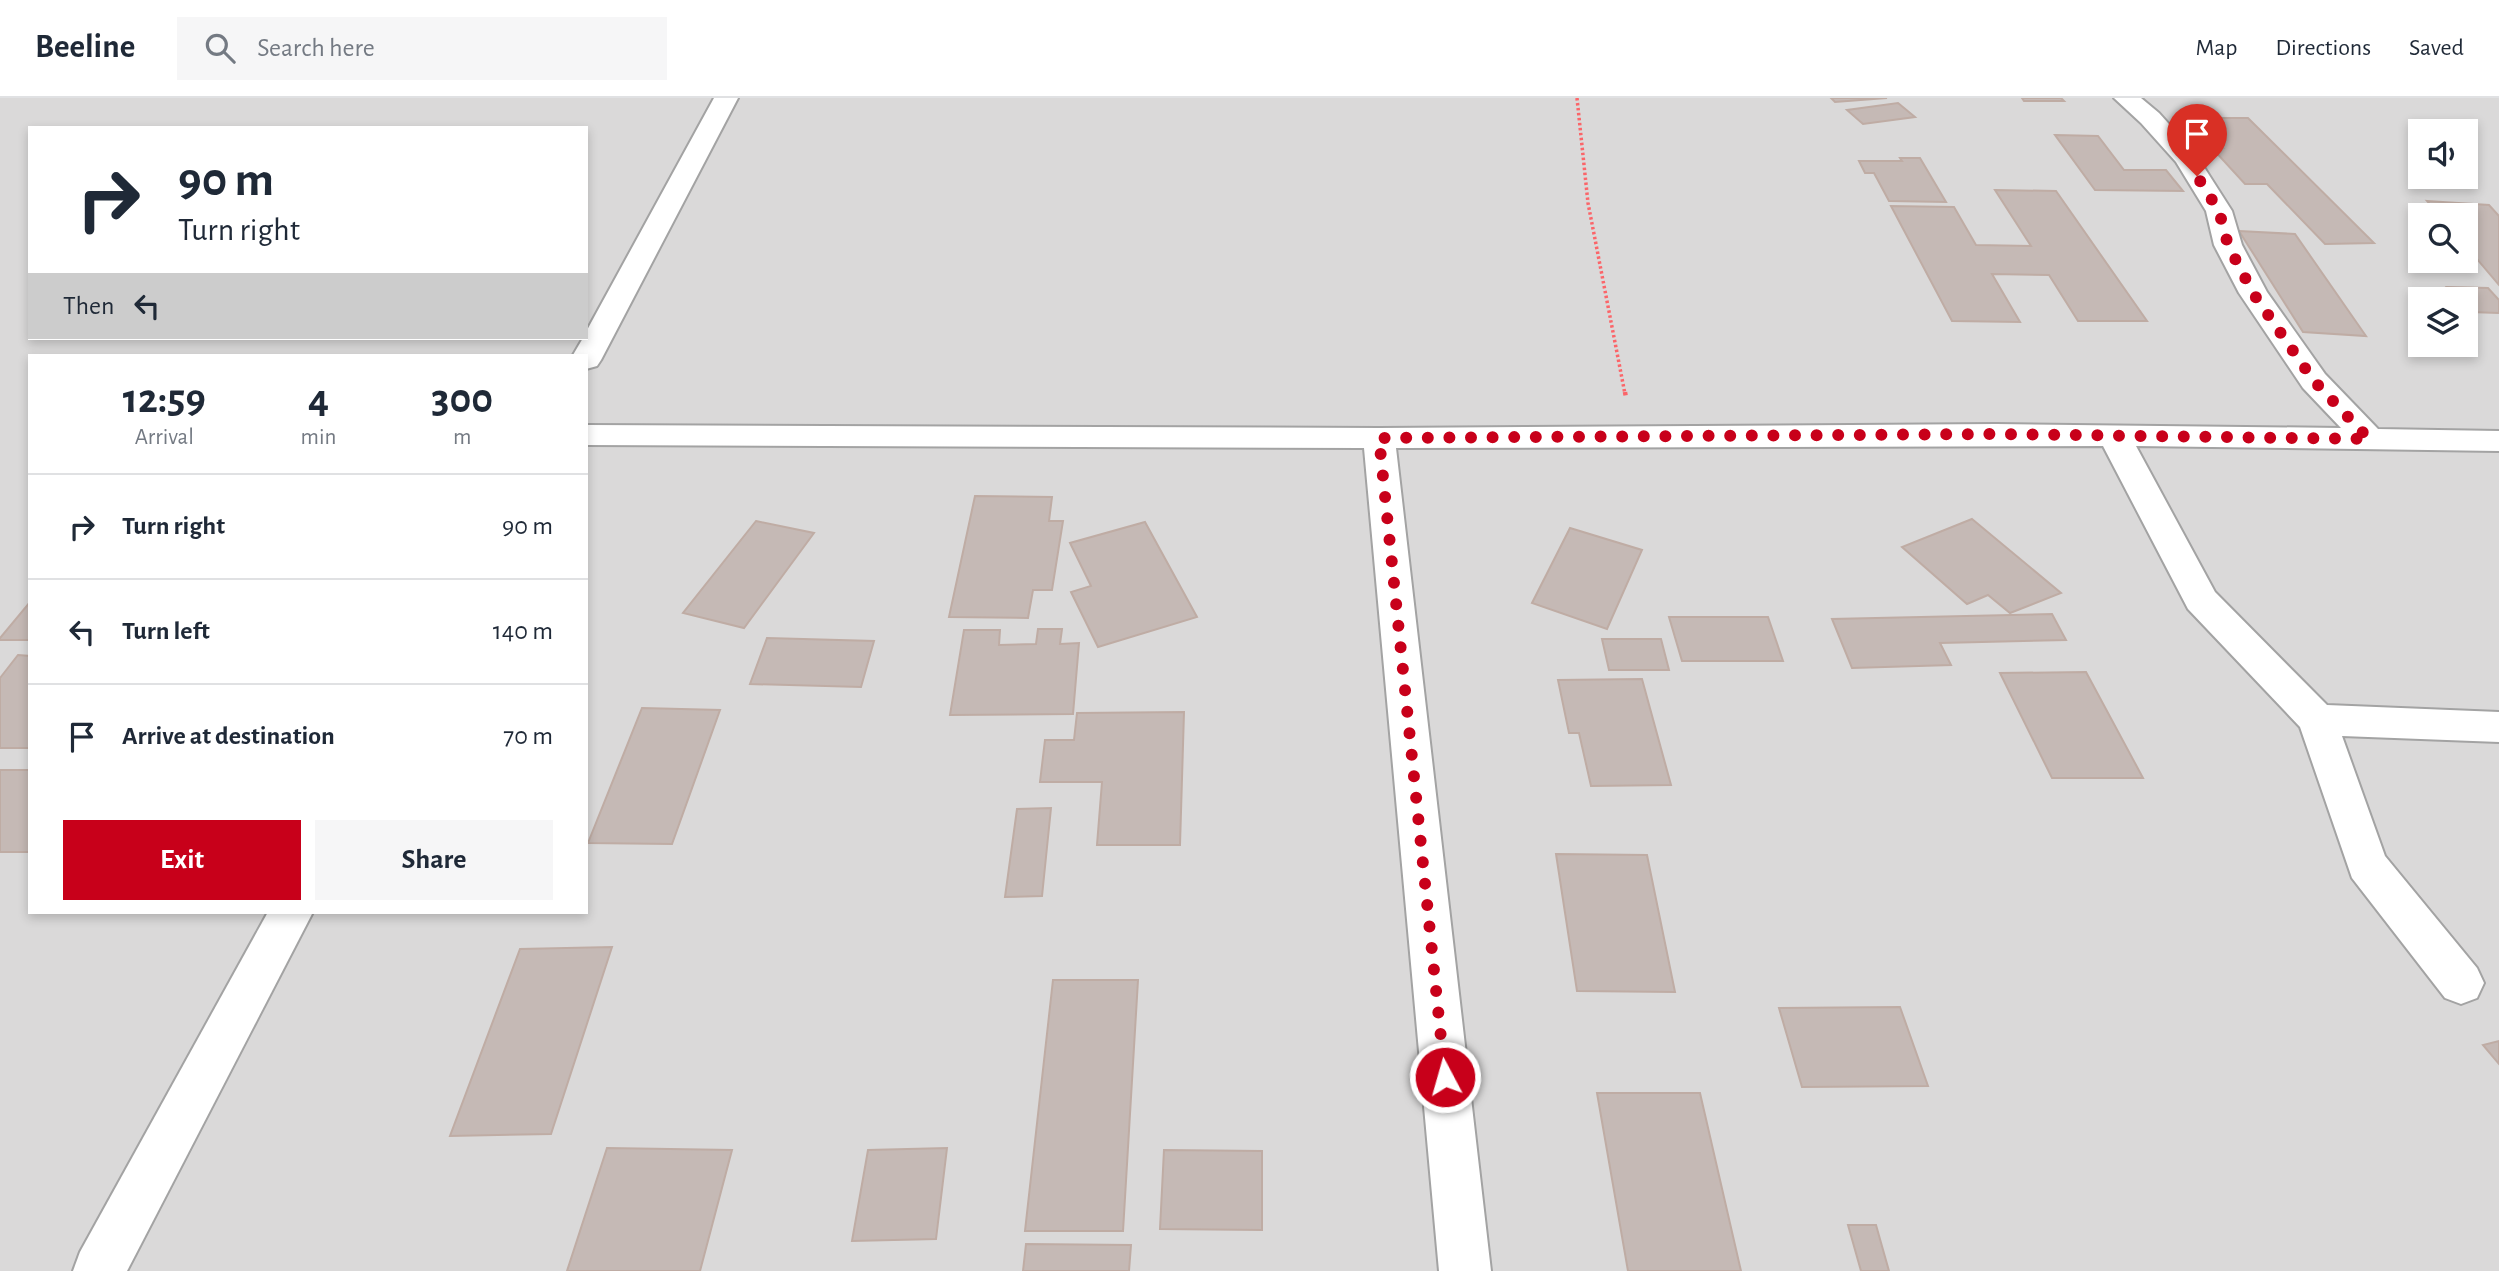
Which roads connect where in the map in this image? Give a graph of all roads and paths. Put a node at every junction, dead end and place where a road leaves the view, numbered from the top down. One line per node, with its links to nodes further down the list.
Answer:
1 (726, 98): 4 (street)
2 (1577, 98): 6 (path)
3 (2126, 98): 9 (street)
4 (588, 356)
5 (588, 435): 8 (street)
6 (1632, 436): 7 (street); 8 (street)
7 (2114, 436): 9 (street); 11 (street)
8 (1379, 438): 16 (street)
9 (2369, 439): 10 (street)
10 (2499, 441)
11 (2317, 720): 12 (street); 14 (street)
12 (2499, 727)
13 (290, 914): 15 (street)
14 (2461, 983)
15 (99, 1271)
16 (1465, 1271)

